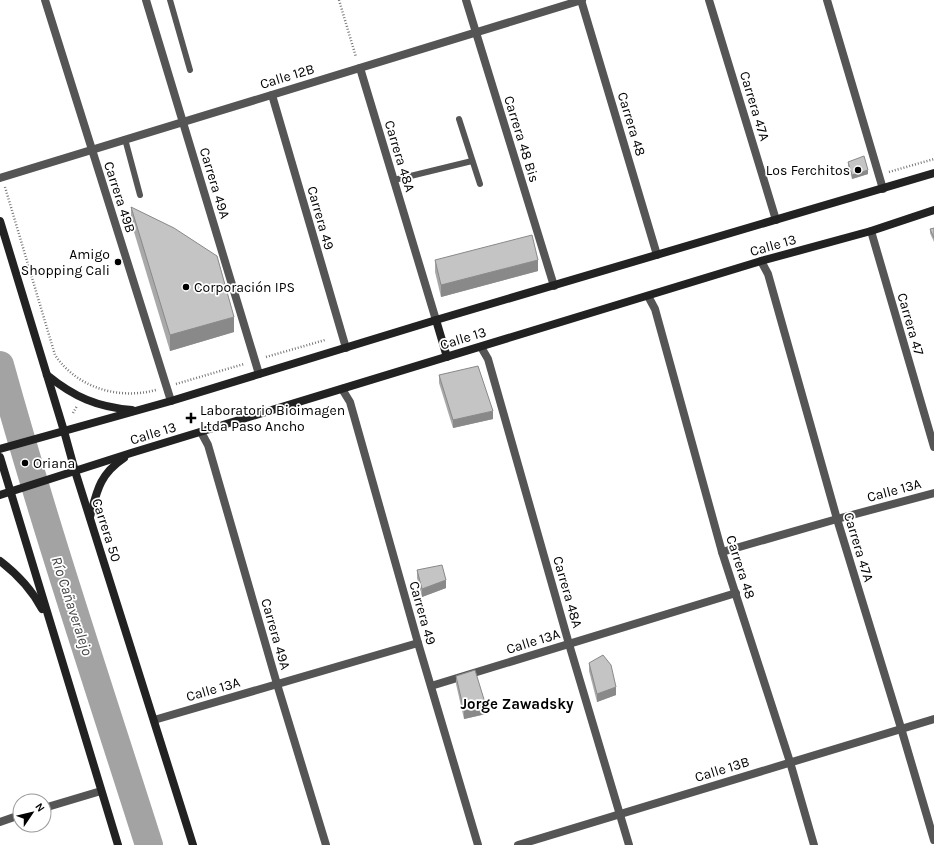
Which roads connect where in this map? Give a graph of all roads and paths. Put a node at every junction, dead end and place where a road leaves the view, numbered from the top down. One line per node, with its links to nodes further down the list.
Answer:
1 (45, 0): 16 (street, Carrera 49B)
2 (146, 0): 14 (street, Carrera 49A)
3 (170, 0): 11 (lane)
4 (339, 0): 10 (path)
5 (466, 0): 9 (street, Carrera 48 Bis)
6 (581, 0): 9 (street, Calle 12B); 29 (street, Carrera 48)
7 (708, 0): 26 (street, Carrera 47A)
8 (827, 0): 23 (street)
9 (476, 32): 10 (street, Calle 12B); 31 (street, Carrera 48 Bis)
10 (360, 68): 12 (street, Calle 12B); 20 (street, Carrera 48A)
11 (190, 70)
12 (272, 95): 14 (street, Calle 12B); 35 (street, Carrera 49)
13 (459, 119): 17 (lane)
14 (183, 122): 15 (street, Calle 12B); 38 (street, Carrera 49A)
15 (125, 139): 16 (street, Calle 12B); 24 (lane)
16 (92, 150): 19 (street, Calle 12B); 41 (street, Carrera 49B)
17 (472, 161): 20 (lane); 21 (lane)
18 (934, 173): 23 (main road, Calle 13)
19 (0, 178)
20 (394, 180): 33 (street, Carrera 48A)
21 (480, 184)
22 (5, 187): 40 (path)
23 (883, 189): 26 (main road, Calle 13)
24 (140, 195)
25 (934, 210): 28 (main road, Calle 13)
26 (776, 220): 29 (main road, Calle 13)
27 (0, 221): 37 (main road, Carrera 50)
28 (871, 231): 30 (main road, Calle 13); 45 (street, Carrera 47)
29 (657, 256): 31 (main road, Calle 13)
30 (761, 261): 32 (main road, Calle 13); 54 (street, Carrera 47A)
31 (554, 286): 33 (main road, Calle 13)
32 (648, 296): 34 (main road, Calle 13); 55 (street, Carrera 48)
33 (436, 320): 35 (main road, Calle 13); 36 (main road)
34 (480, 347): 36 (main road, Calle 13); 60 (street, Carrera 48A)
35 (346, 348): 38 (main road, Calle 13)
36 (447, 357): 39 (main road, Calle 13)
37 (46, 374): 42 (main road); 43 (main road, Carrera 50)
38 (259, 374): 41 (main road, Calle 13)
39 (342, 389): 44 (main road, Calle 13); 59 (street, Carrera 49)
40 (150, 392)
41 (171, 401): 42 (main road, Calle 13)
42 (137, 410): 43 (main road, Calle 13)
43 (64, 431): 46 (main road, Calle 13); 49 (main road, Carrera 50)
44 (201, 432): 47 (main road, Calle 13); 61 (street, Carrera 49A)
45 (934, 447)
46 (0, 449)
47 (131, 453): 49 (main road, Calle 13); 53 (main road)
48 (0, 457): 50 (main road)
49 (75, 471): 50 (main road, Calle 13); 53 (main road, Carrera 50)
50 (10, 492): 52 (main road, Calle 13); 58 (main road)
51 (934, 493): 54 (street, Calle 13A)
52 (0, 496)
53 (90, 518): 64 (main road, Carrera 50)
54 (837, 519): 55 (street, Calle 13A); 65 (street, Carrera 47A)
55 (722, 552): 57 (street, Carrera 48)
56 (0, 561): 58 (main road)
57 (736, 593): 60 (street, Calle 13A); 66 (street, Carrera 48)
58 (49, 621): 67 (main road)
59 (418, 643): 61 (street, Calle 13A); 62 (street, Carrera 49)
60 (569, 644): 62 (street, Calle 13A); 69 (street, Carrera 48A)
61 (277, 684): 64 (street, Calle 13A); 75 (street, Carrera 49A)
62 (431, 686): 76 (street, Carrera 49)
63 (934, 719): 65 (street, Calle 13B)
64 (154, 720): 74 (main road, Carrera 50)
65 (901, 728): 66 (street, Calle 13B); 72 (street, Carrera 47A)
66 (790, 762): 69 (street, Calle 13B); 79 (street, Carrera 48)
67 (101, 791): 68 (street); 73 (main road)
68 (52, 806)
69 (620, 814): 77 (street, Calle 13B); 78 (street, Carrera 48A)
70 (12, 818): 71 (street)
71 (0, 822)
72 (934, 840)
73 (118, 845)
74 (193, 845)
75 (326, 845)
76 (478, 845)
77 (518, 845)
78 (629, 845)
79 (814, 845)

